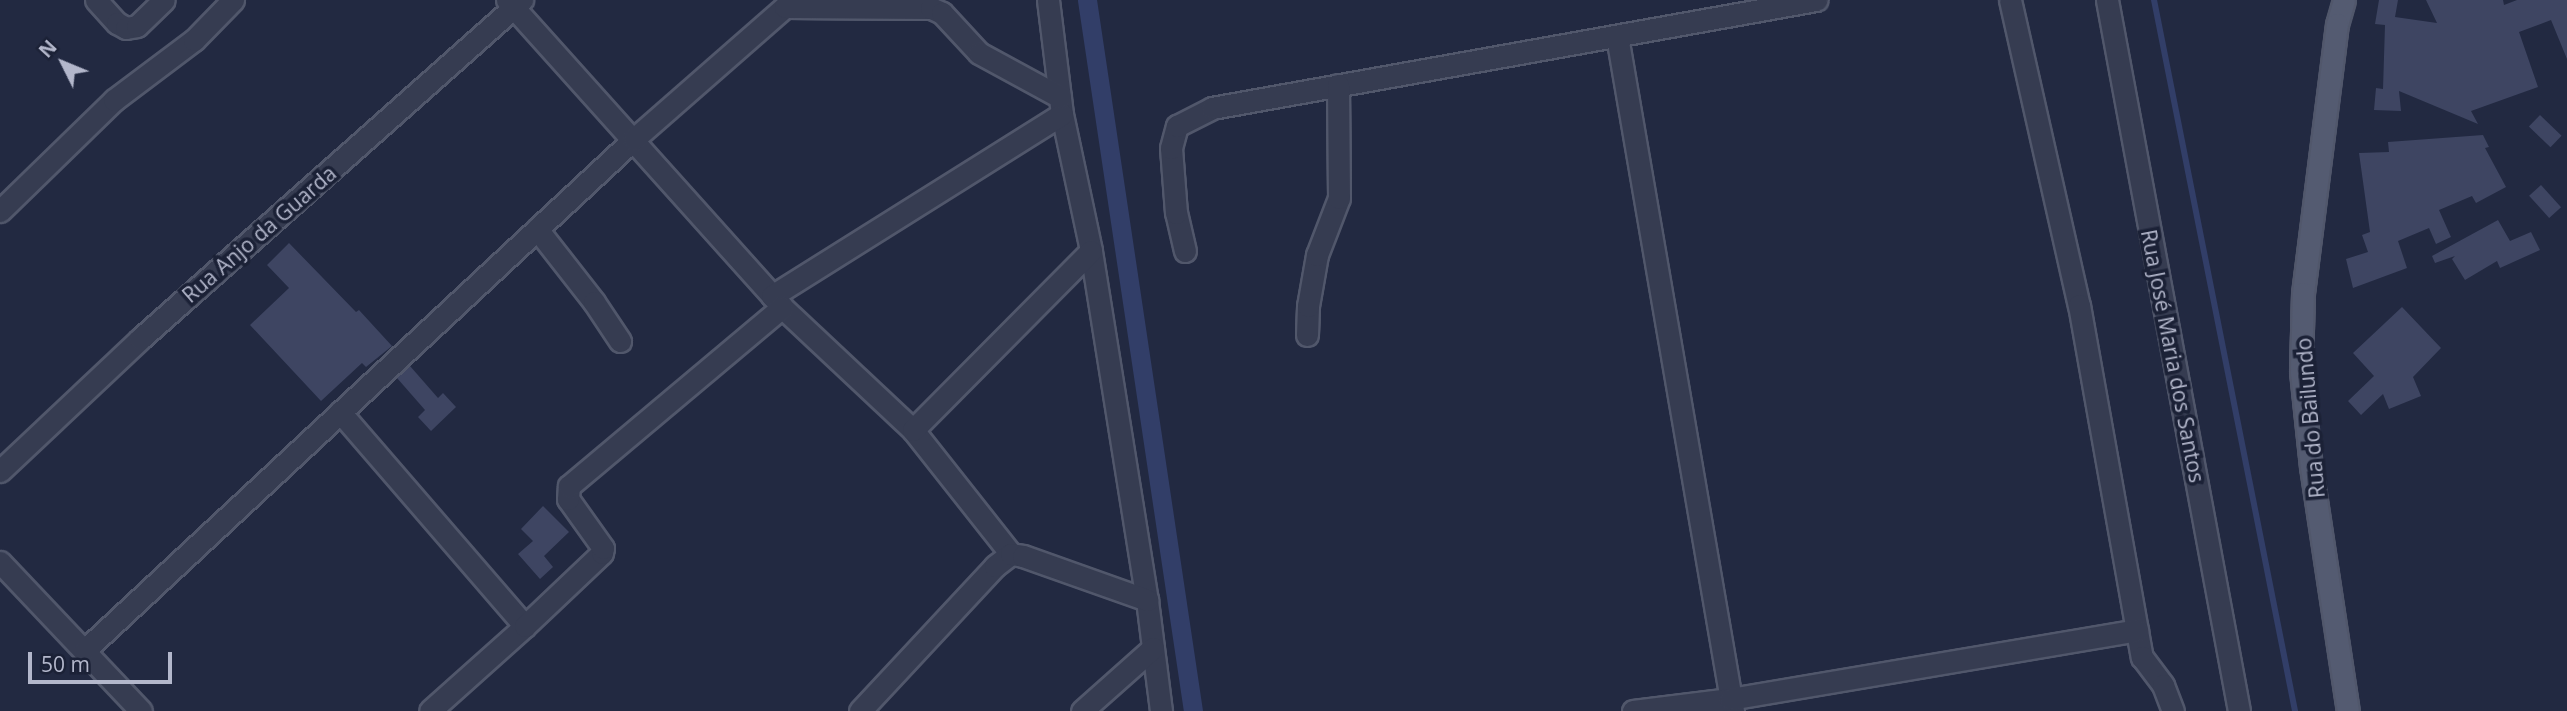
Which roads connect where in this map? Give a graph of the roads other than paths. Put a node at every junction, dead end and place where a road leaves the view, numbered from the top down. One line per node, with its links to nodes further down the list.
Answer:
1 (96, 0): 2 (street)
2 (164, 0)
3 (233, 0): 15 (street)
4 (1048, 0): 13 (street)
5 (1816, 0): 11 (street)
6 (2010, 0): 29 (street)
7 (2107, 0): 40 (street, Rua José Maria dos Santos)
8 (2344, 0): 41 (main road, Rua do Bailundo)
9 (514, 3): 14 (street); 24 (street, Rua Anjo da Guarda)
10 (789, 4): 13 (street); 14 (street)
11 (1617, 36): 12 (street); 32 (street)
12 (1338, 85): 18 (street); 20 (street)
13 (1061, 105): 17 (street); 19 (street)
14 (634, 139): 16 (street); 19 (street)
15 (0, 211)
16 (537, 229): 21 (street); 22 (street)
17 (1091, 251): 23 (street); 27 (street)
18 (1185, 251)
19 (777, 301): 23 (street); 28 (street)
20 (1307, 335)
21 (620, 341)
22 (340, 412): 28 (street); 31 (street)
23 (913, 430): 25 (street)
24 (0, 471)
25 (1011, 554): 27 (street); 35 (street)
26 (0, 562): 31 (street)
27 (1147, 600): 30 (street)
28 (525, 626): 34 (street)
29 (2137, 630): 32 (street); 39 (street)
30 (1153, 648): 36 (street); 37 (street)
31 (85, 650): 33 (street)
32 (1732, 705): 38 (street)
33 (141, 711)
34 (430, 711)
35 (860, 711)
36 (1082, 711)
37 (1161, 711)
38 (1633, 711)
39 (2173, 711)
40 (2239, 711)
41 (2348, 711)

